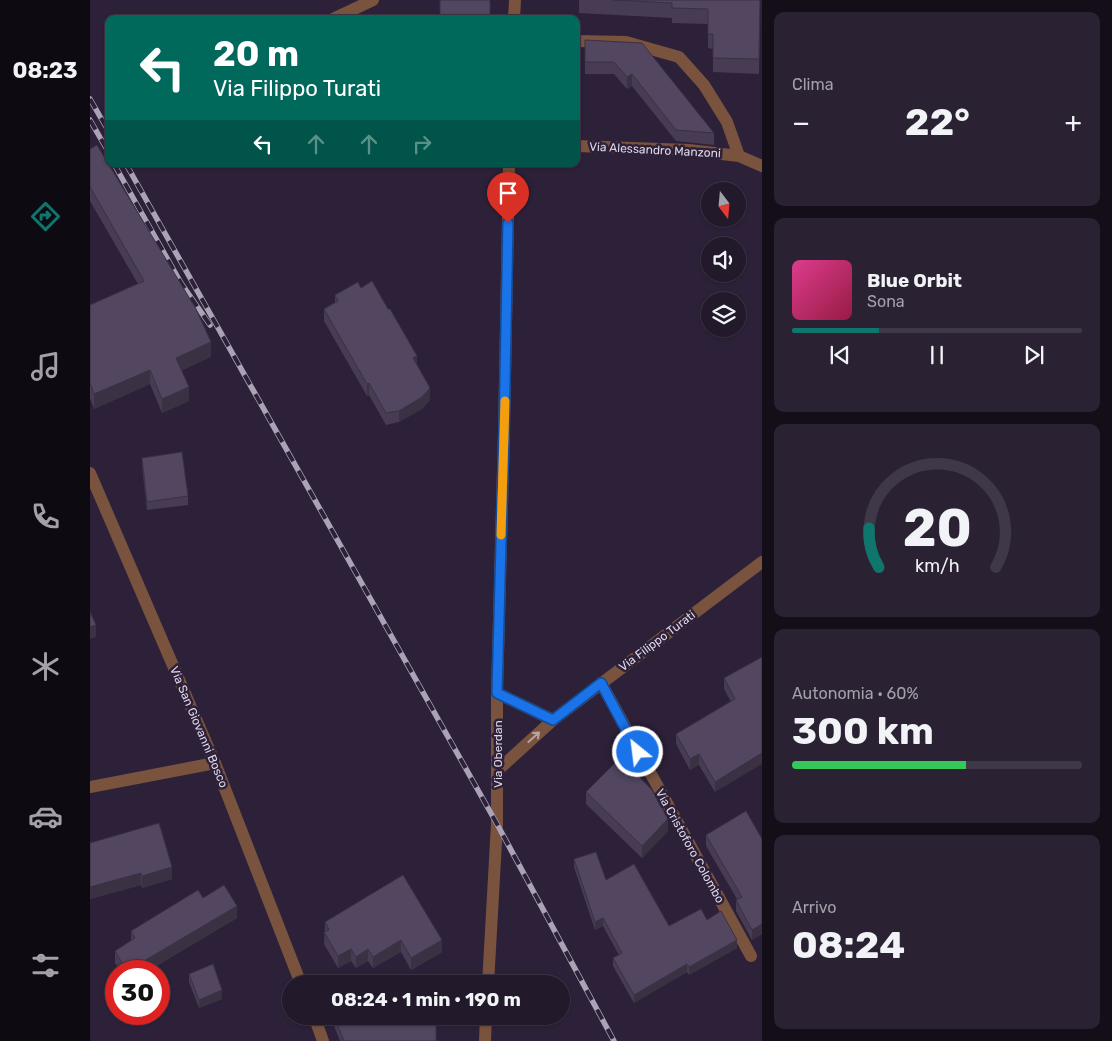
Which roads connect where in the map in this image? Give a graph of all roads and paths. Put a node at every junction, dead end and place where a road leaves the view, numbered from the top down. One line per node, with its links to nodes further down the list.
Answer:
1 (373, 0): 3 (street)
2 (515, 0): 4 (street)
3 (341, 15)
4 (514, 15)
5 (580, 41): 7 (street)
6 (580, 146): 7 (street, Via Alessandro Manzoni)
7 (739, 156): 8 (street, Via Alessandro Manzoni)
8 (762, 166)
9 (509, 167): 13 (street, Via Oberdan)
10 (90, 473): 15 (street, Via San Giovanni Bosco)
11 (762, 562): 12 (street, Via Filippo Turati)
12 (601, 683): 14 (street, Via Filippo Turati); 18 (street, Via Cristoforo Colombo)
13 (497, 693): 14 (street); 16 (street, Via Oberdan)
14 (553, 720): 16 (street, Via Filippo Turati, one-way to 14)
15 (215, 763): 17 (street); 19 (street, Via San Giovanni Bosco)
16 (498, 770): 20 (street, Via Oberdan)
17 (90, 787)
18 (751, 956)
19 (297, 975)
20 (489, 975)
21 (317, 1025): 23 (street)
22 (486, 1025): 24 (street)
23 (323, 1041)
24 (485, 1041)

